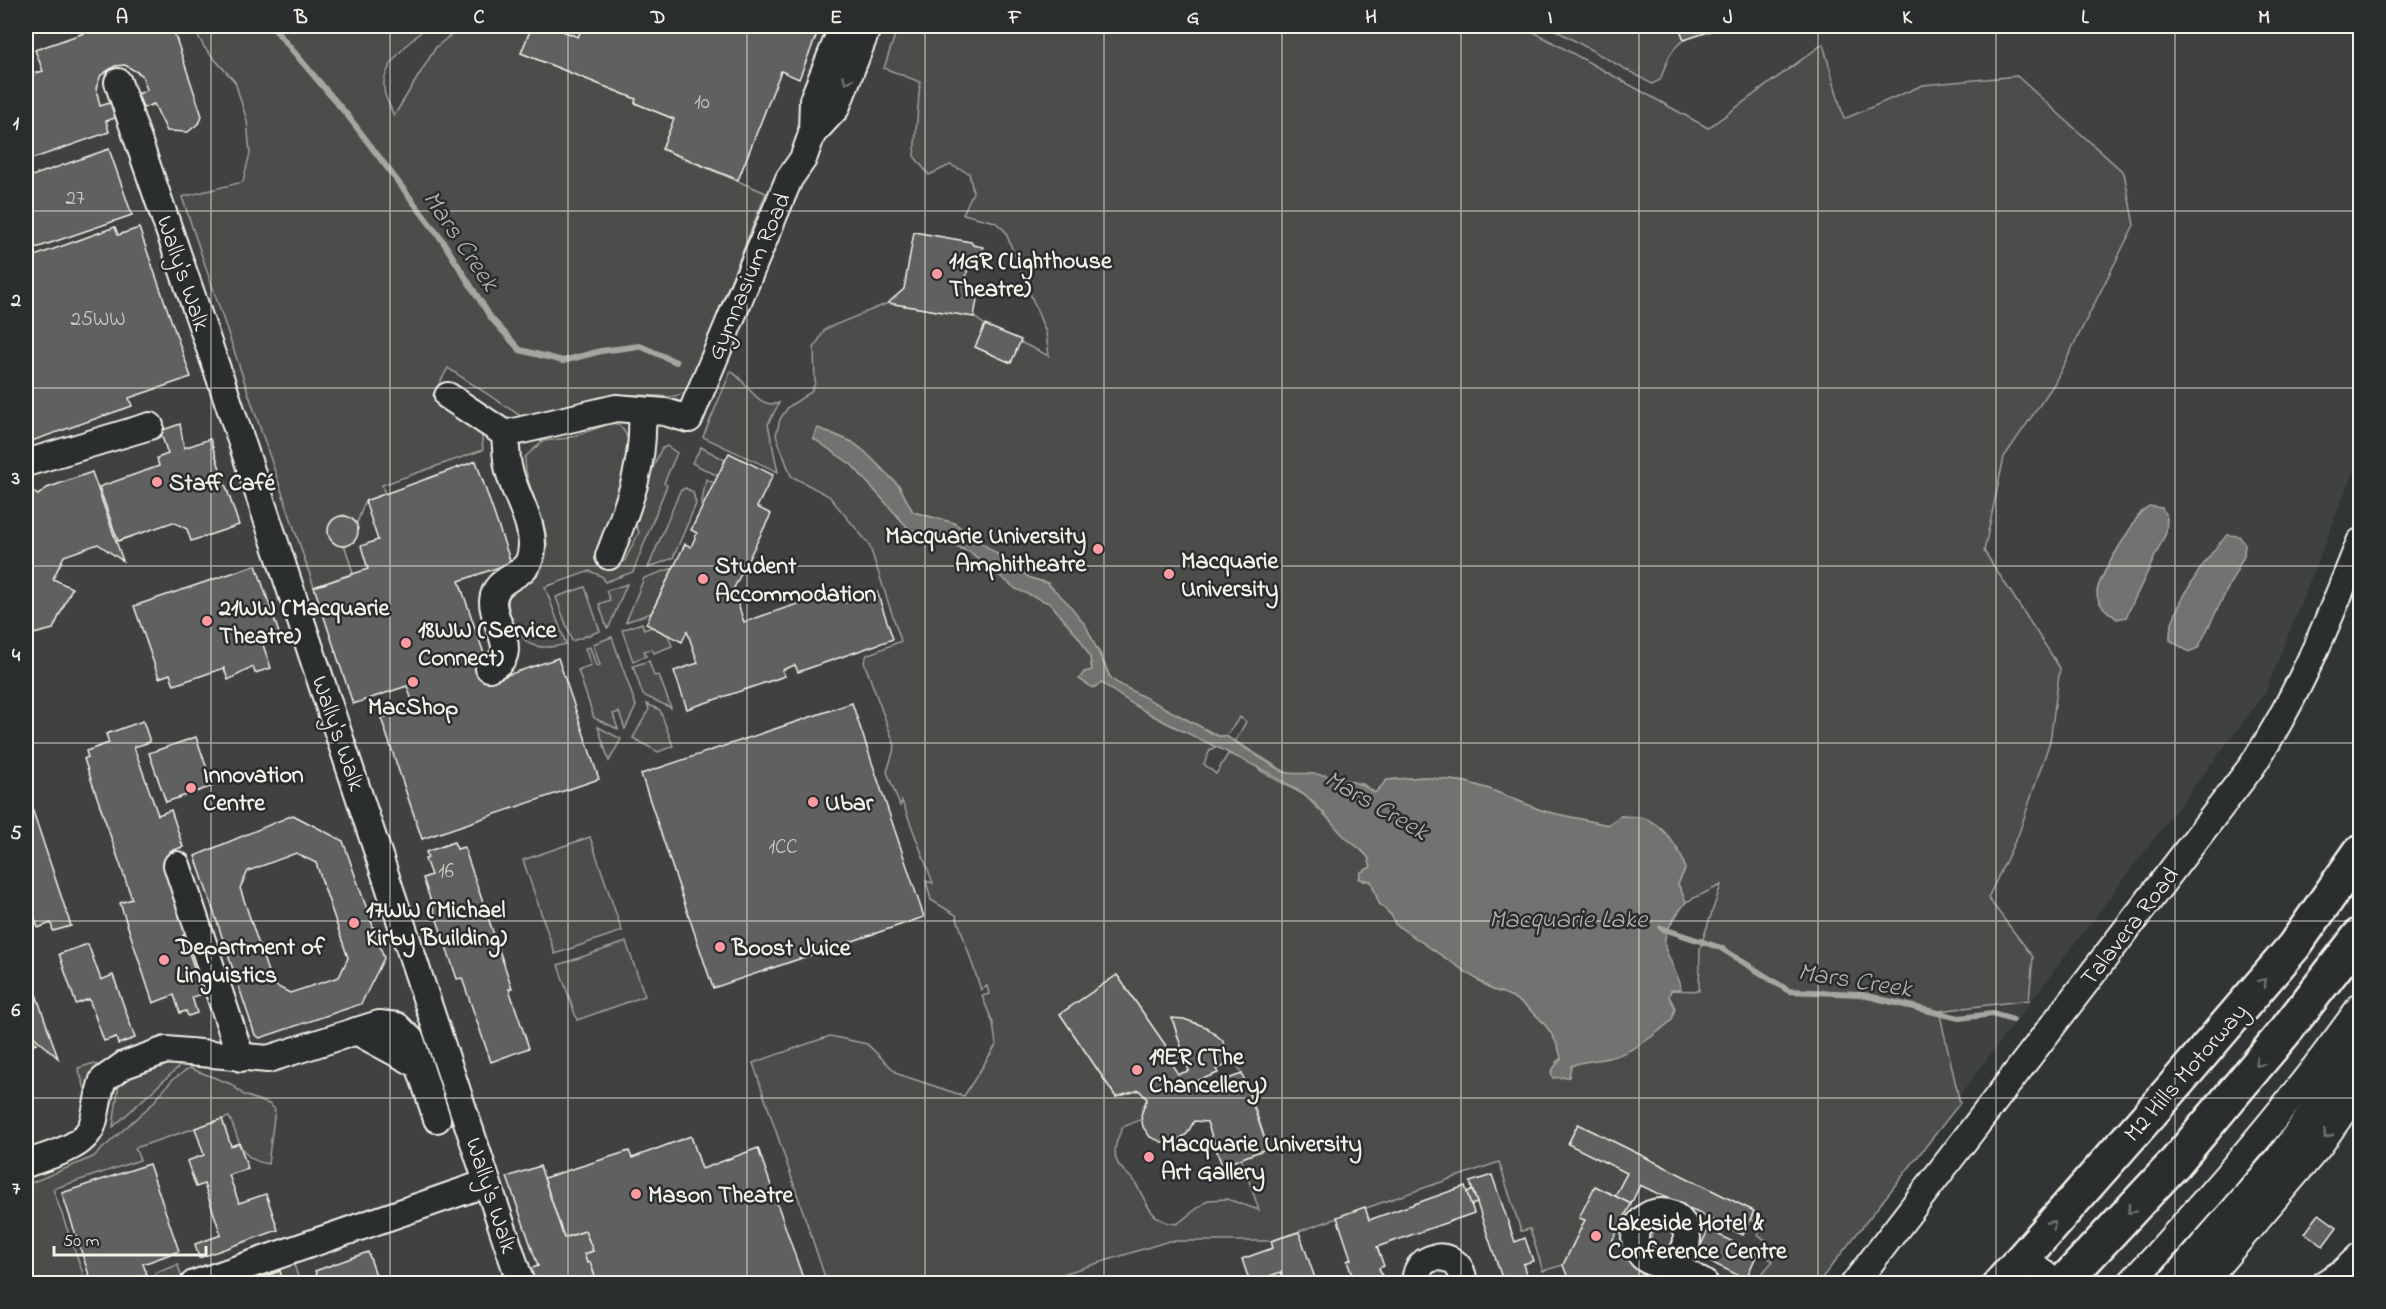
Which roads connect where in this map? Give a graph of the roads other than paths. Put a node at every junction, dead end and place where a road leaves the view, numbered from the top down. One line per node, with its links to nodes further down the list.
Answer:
1 (843, 26): 4 (street, Gymnasium Road)
2 (868, 26): 4 (street, Gymnasium Road, one-way to 4)
3 (118, 82): 22 (street, Wally's Walk)
4 (812, 134): 6 (street, Gymnasium Road)
5 (448, 396): 8 (street)
6 (642, 412): 8 (street); 11 (street)
7 (150, 426): 9 (street)
8 (505, 434): 12 (street)
9 (26, 463)
10 (2361, 542): 31 (street, Talavera Road)
11 (609, 556)
12 (489, 668)
13 (2361, 852): 23 (highway, M2 Hills Motorway, one-way to 13)
14 (177, 865): 18 (street)
15 (2361, 935): 34 (highway, M2 Hills Motorway, one-way to 34)
16 (2361, 1007): 35 (street)
17 (2361, 1052): 36 (highway)
18 (241, 1058): 20 (street); 21 (street)
19 (2361, 1087): 37 (street, one-way to 37)
20 (437, 1119)
21 (26, 1164)
22 (487, 1183): 26 (street); 27 (street, Wally's Walk)
23 (2024, 1256): 32 (highway, M2 Hills Motorway); 33 (street)
24 (2361, 1256): 38 (street)
25 (1671, 1263): 30 (street)
26 (194, 1284)
27 (521, 1284)
28 (1416, 1284): 29 (street)
29 (1463, 1284)
30 (1705, 1284)
31 (1854, 1284)
32 (2000, 1284)
33 (2055, 1284)
34 (2062, 1284)
35 (2130, 1284)
36 (2174, 1284)
37 (2202, 1284)
38 (2324, 1284)

